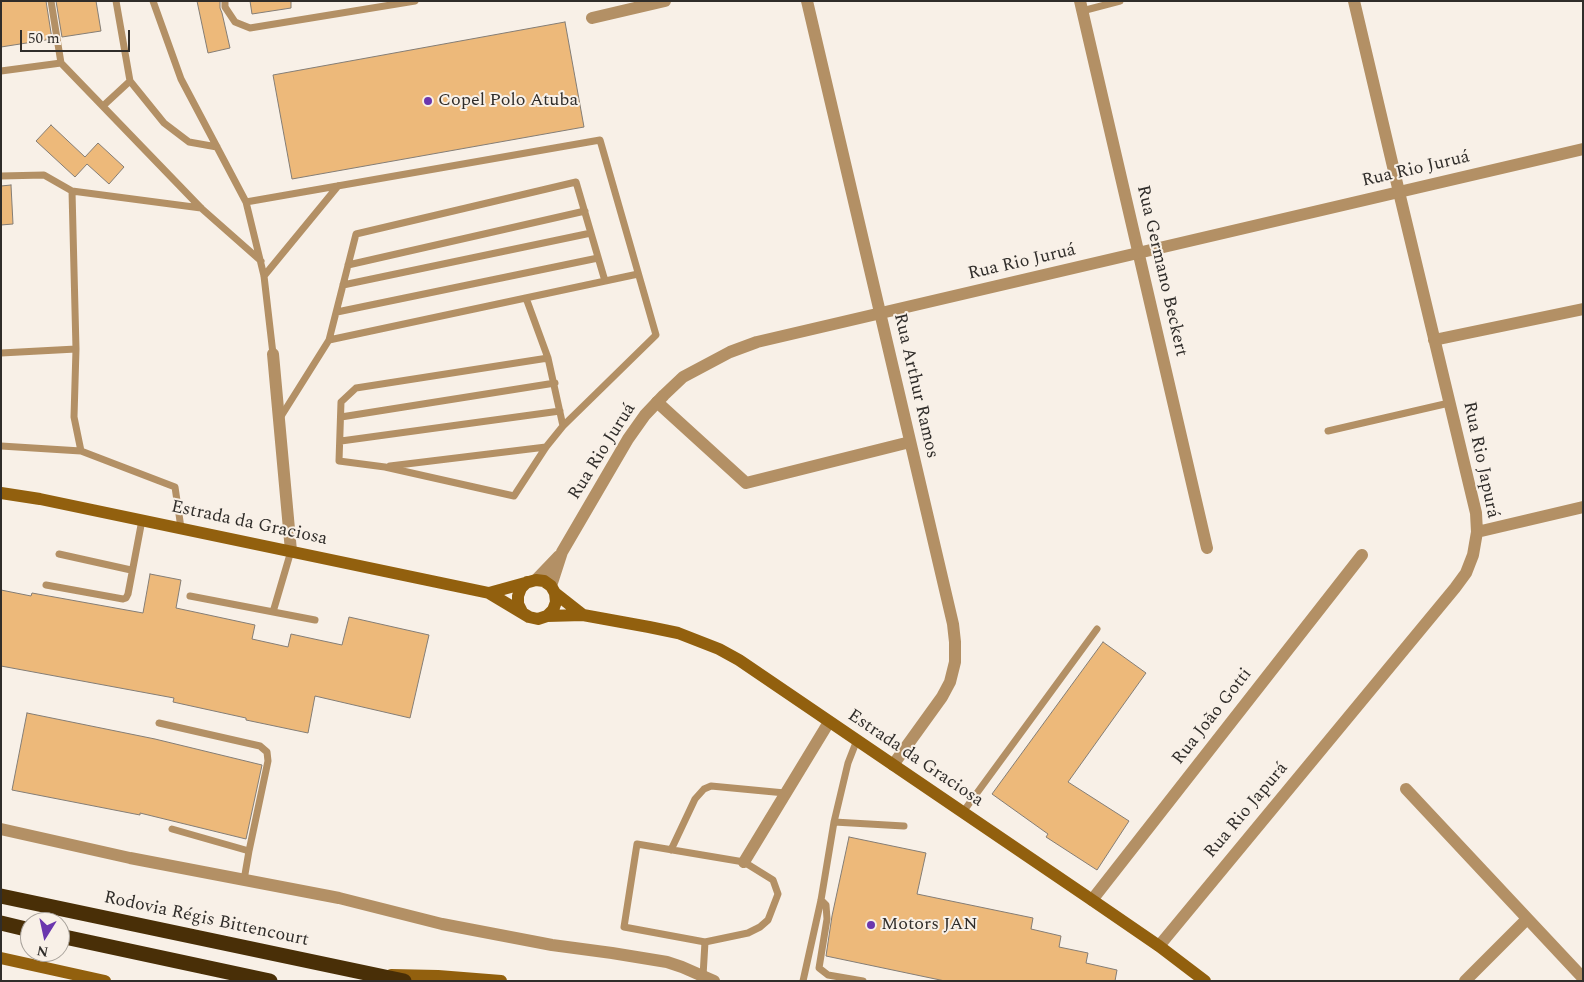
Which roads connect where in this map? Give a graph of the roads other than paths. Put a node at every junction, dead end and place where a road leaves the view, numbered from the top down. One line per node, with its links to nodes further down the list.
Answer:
1 (51, 1): 12 (lane)
2 (116, 1): 14 (lane)
3 (153, 1): 16 (lane)
4 (225, 1): 5 (lane)
5 (415, 1)
6 (666, 1): 11 (street)
7 (807, 1): 37 (street, Rua Arthur Ramos)
8 (1120, 1): 10 (lane)
9 (1354, 1): 21 (street, Rua Rio Japurá)
10 (1081, 6): 26 (street, Rua Germano Beckert)
11 (592, 18)
12 (61, 63): 13 (lane); 15 (lane)
13 (1, 71)
14 (130, 81): 15 (lane); 16 (lane)
15 (102, 106): 23 (lane)
16 (217, 147): 22 (lane)
17 (1583, 149): 21 (street, Rua Rio Juruá)
18 (1, 176): 20 (lane)
19 (338, 186): 22 (lane); 30 (lane); 31 (lane)
20 (72, 191): 23 (lane); 40 (lane)
21 (1400, 192): 26 (street, Rua Rio Juruá); 39 (street, Rua Rio Japurá)
22 (246, 202): 28 (lane)
23 (201, 208): 28 (lane)
24 (584, 211): 25 (lane); 29 (lane); 29 (lane)
25 (591, 233): 27 (lane); 33 (lane)
26 (1139, 253): 37 (street, Rua Rio Juruá); 63 (street, Rua Germano Beckert)
27 (598, 258): 32 (lane); 36 (lane)
28 (261, 261): 31 (lane)
29 (348, 265): 33 (lane)
30 (638, 274): 32 (lane); 50 (lane)
31 (264, 276): 42 (lane)
32 (605, 281): 34 (lane)
33 (343, 284): 36 (lane)
34 (526, 298): 38 (lane); 43 (lane)
35 (1583, 309): 39 (street)
36 (336, 312): 38 (lane)
37 (880, 314): 45 (street, Rua Rio Juruá); 53 (street, Rua Arthur Ramos)
38 (329, 340): 49 (lane)
39 (1434, 340): 46 (street, Rua Rio Japurá)
40 (76, 349): 41 (lane); 56 (lane)
41 (1, 353)
42 (273, 354): 49 (street)
43 (548, 358): 44 (lane); 48 (lane)
44 (555, 383): 47 (lane); 48 (lane)
45 (657, 402): 53 (street); 65 (street, Rua Rio Juruá)
46 (1450, 402): 51 (lane); 62 (street, Rua Rio Japurá)
47 (560, 411): 50 (lane); 52 (lane)
48 (341, 417): 52 (lane)
49 (279, 420): 64 (street)
50 (563, 426): 55 (lane)
51 (1328, 431)
52 (341, 441): 57 (lane)
53 (910, 442): 83 (street, Rua Arthur Ramos)
54 (1, 446): 56 (lane)
55 (546, 447): 57 (lane); 57 (lane)
56 (81, 451): 61 (lane)
57 (384, 467)
58 (1, 493): 60 (main road, Estrada da Graciosa)
59 (1583, 507): 62 (street)
60 (142, 520): 61 (main road, Estrada da Graciosa); 68 (lane)
61 (181, 528): 64 (main road, Estrada da Graciosa)
62 (1477, 532): 103 (street, Rua Rio Japurá)
63 (1208, 548)
64 (292, 551): 72 (main road, Estrada da Graciosa); 74 (lane)
65 (562, 552): 69 (street, Rua Rio Juruá); 71 (street, Rua Rio Juruá)
66 (59, 554): 68 (lane)
67 (1362, 555): 97 (street, Rua João Gotti)
68 (132, 570): 70 (lane)
69 (531, 581): 71 (main road); 72 (main road, Estrada da Graciosa); 75 (main road)
70 (46, 586)
71 (553, 590): 76 (main road, Estrada da Graciosa); 77 (main road)
72 (489, 593): 75 (main road, Estrada da Graciosa)
73 (190, 596): 74 (lane)
74 (273, 612): 78 (lane)
75 (522, 612): 77 (main road)
76 (583, 615): 77 (main road, Estrada da Graciosa); 80 (main road, Estrada da Graciosa)
77 (547, 616)
78 (315, 620)
79 (1097, 630): 86 (lane)
80 (829, 722): 82 (main road, Estrada da Graciosa); 85 (street)
81 (159, 723): 92 (lane)
82 (856, 740): 83 (main road, Estrada da Graciosa); 87 (lane)
83 (893, 765): 86 (main road, Estrada da Graciosa)
84 (1406, 788): 98 (street)
85 (785, 793): 91 (lane); 93 (street)
86 (962, 812): 97 (main road, Estrada da Graciosa)
87 (834, 822): 88 (lane); 96 (lane)
88 (904, 826)
89 (1, 829): 94 (street)
90 (172, 829): 92 (lane)
91 (671, 850): 93 (lane); 102 (lane)
92 (250, 851): 94 (lane)
93 (744, 862): 102 (lane)
94 (244, 880): 106 (street)
95 (1, 896): 105 (highway, Rodovia Régis Bittencourt)
96 (821, 900): 112 (lane); 113 (lane)
97 (1092, 900): 103 (main road, Estrada da Graciosa)
98 (1527, 919): 107 (street); 115 (street)
99 (1, 923): 100 (highway)
100 (20, 928)
101 (70, 938): 109 (highway)
102 (705, 942): 106 (lane)
103 (1159, 946): 114 (main road, Estrada da Graciosa)
104 (1, 958): 108 (main road)
105 (369, 974): 110 (highway, Rodovia Régis Bittencourt); 111 (main road)
106 (708, 978)
107 (1583, 978)
108 (106, 981)
109 (270, 981)
110 (404, 981)
111 (501, 981)
112 (803, 981)
113 (862, 981)
114 (1205, 981)
115 (1466, 981)

